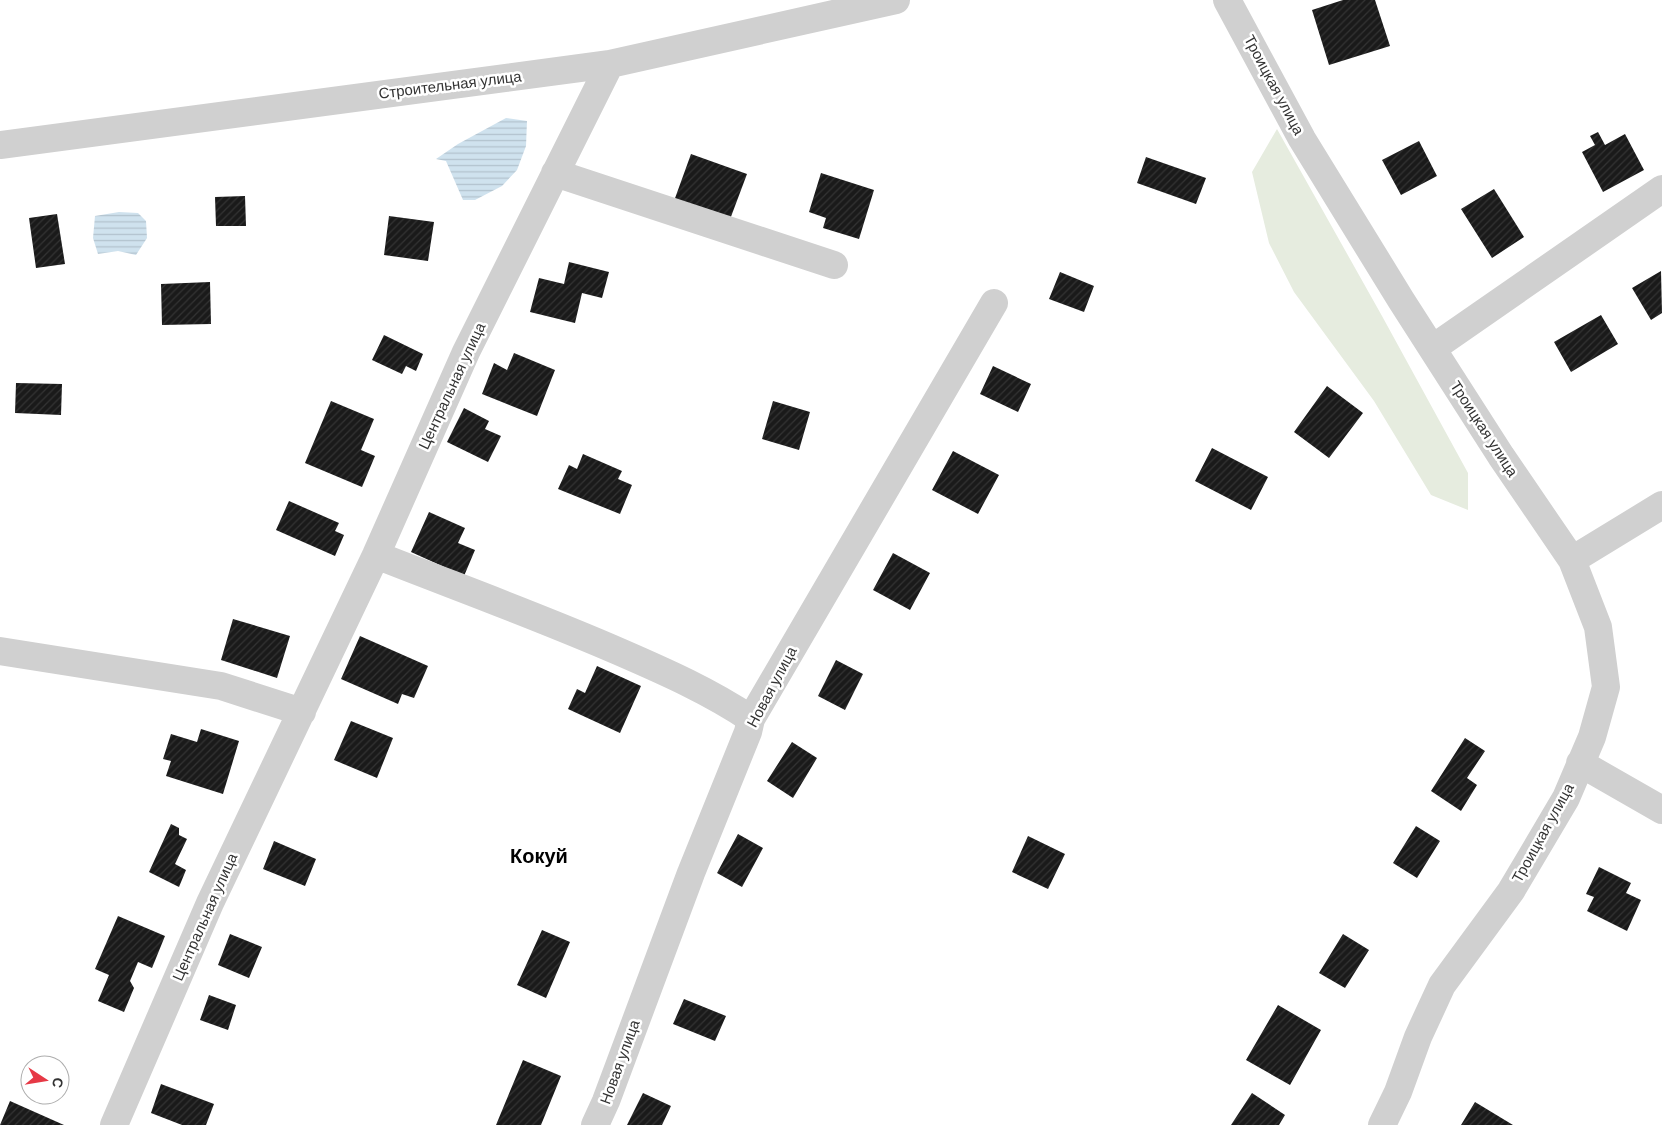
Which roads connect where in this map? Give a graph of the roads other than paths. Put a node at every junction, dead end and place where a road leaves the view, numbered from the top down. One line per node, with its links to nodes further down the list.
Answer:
1 (896, 0): 3 (street, Строительная улица)
2 (1227, 0): 9 (street, Троицкая улица)
3 (610, 64): 4 (street, Строительная улица); 5 (street, Центральная улица)
4 (0, 145)
5 (555, 173): 7 (street); 11 (street, Центральная улица)
6 (1662, 189): 9 (street)
7 (834, 265)
8 (994, 304): 15 (street, Новая улица)
9 (1433, 348): 12 (street, Троицкая улица)
10 (1662, 505): 12 (street)
11 (376, 556): 14 (street, Центральная улица); 15 (street)
12 (1572, 560): 16 (street, Троицкая улица)
13 (0, 652): 14 (street)
14 (302, 712): 19 (street, Центральная улица)
15 (752, 719): 20 (street, Новая улица)
16 (1580, 763): 17 (street); 18 (street, Троицкая улица)
17 (1662, 810)
18 (1383, 1124)
19 (114, 1125)
20 (595, 1125)

